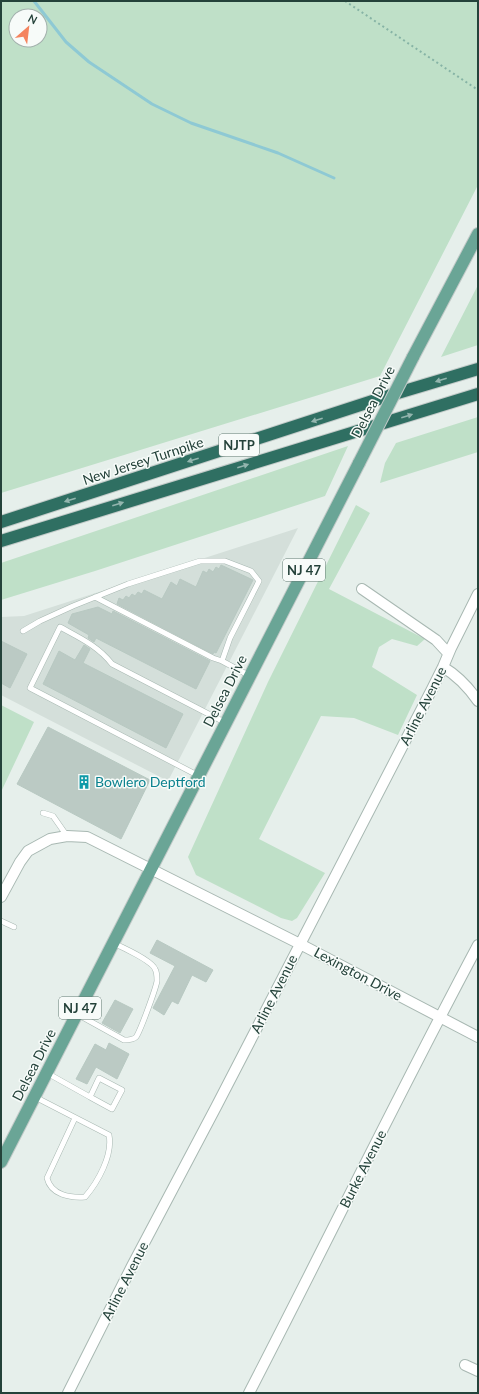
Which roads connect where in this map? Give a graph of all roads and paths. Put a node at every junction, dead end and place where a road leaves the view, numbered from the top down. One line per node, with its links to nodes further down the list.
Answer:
1 (345, 1): 2 (path)
2 (478, 90)
3 (478, 234): 15 (main road, Delsea Drive / NJ 47, bridge)
4 (478, 369): 6 (highway, New Jersey Turnpike / NJTP, one-way to 6)
5 (478, 394): 7 (highway, NJTP, one-way to 5)
6 (1, 522)
7 (1, 541)
8 (362, 589): 12 (street)
9 (478, 594): 12 (street, Arline Avenue)
10 (95, 597): 11 (lane); 13 (lane); 13 (lane)
11 (23, 631)
12 (448, 653): 14 (street, Arline Avenue)
13 (222, 661): 15 (lane)
14 (444, 667): 16 (street); 26 (street, Arline Avenue)
15 (250, 676): 17 (main road, Delsea Drive / NJ 47)
16 (478, 702)
17 (226, 723): 18 (main road, Delsea Drive / NJ 47); 18 (lane)
18 (199, 776): 21 (main road, Delsea Drive / NJ 47)
19 (43, 813): 20 (lane)
20 (67, 836): 21 (street, Lexington Drive); 22 (street, Lexington Drive)
21 (151, 869): 25 (main road, Delsea Drive / NJ 47); 26 (street, Lexington Drive)
22 (1, 897)
23 (1, 921): 24 (lane)
24 (14, 927)
25 (113, 943): 28 (main road, Delsea Drive / NJ 47); 28 (lane)
26 (300, 944): 29 (street, Lexington Drive); 38 (street, Arline Avenue)
27 (478, 945): 29 (street, Burke Avenue)
28 (77, 1014): 31 (main road, Delsea Drive / NJ 47)
29 (440, 1017): 30 (street, Lexington Drive); 39 (street, Burke Avenue)
30 (478, 1038)
31 (47, 1073): 32 (lane); 33 (main road, Delsea Drive / NJ 47)
32 (90, 1096): 32 (lane)
33 (34, 1097): 34 (lane); 35 (main road, Delsea Drive / NJ 47)
34 (75, 1118): 34 (lane)
35 (1, 1162)
36 (466, 1365): 37 (street)
37 (478, 1371)
38 (68, 1393)
39 (249, 1393)

